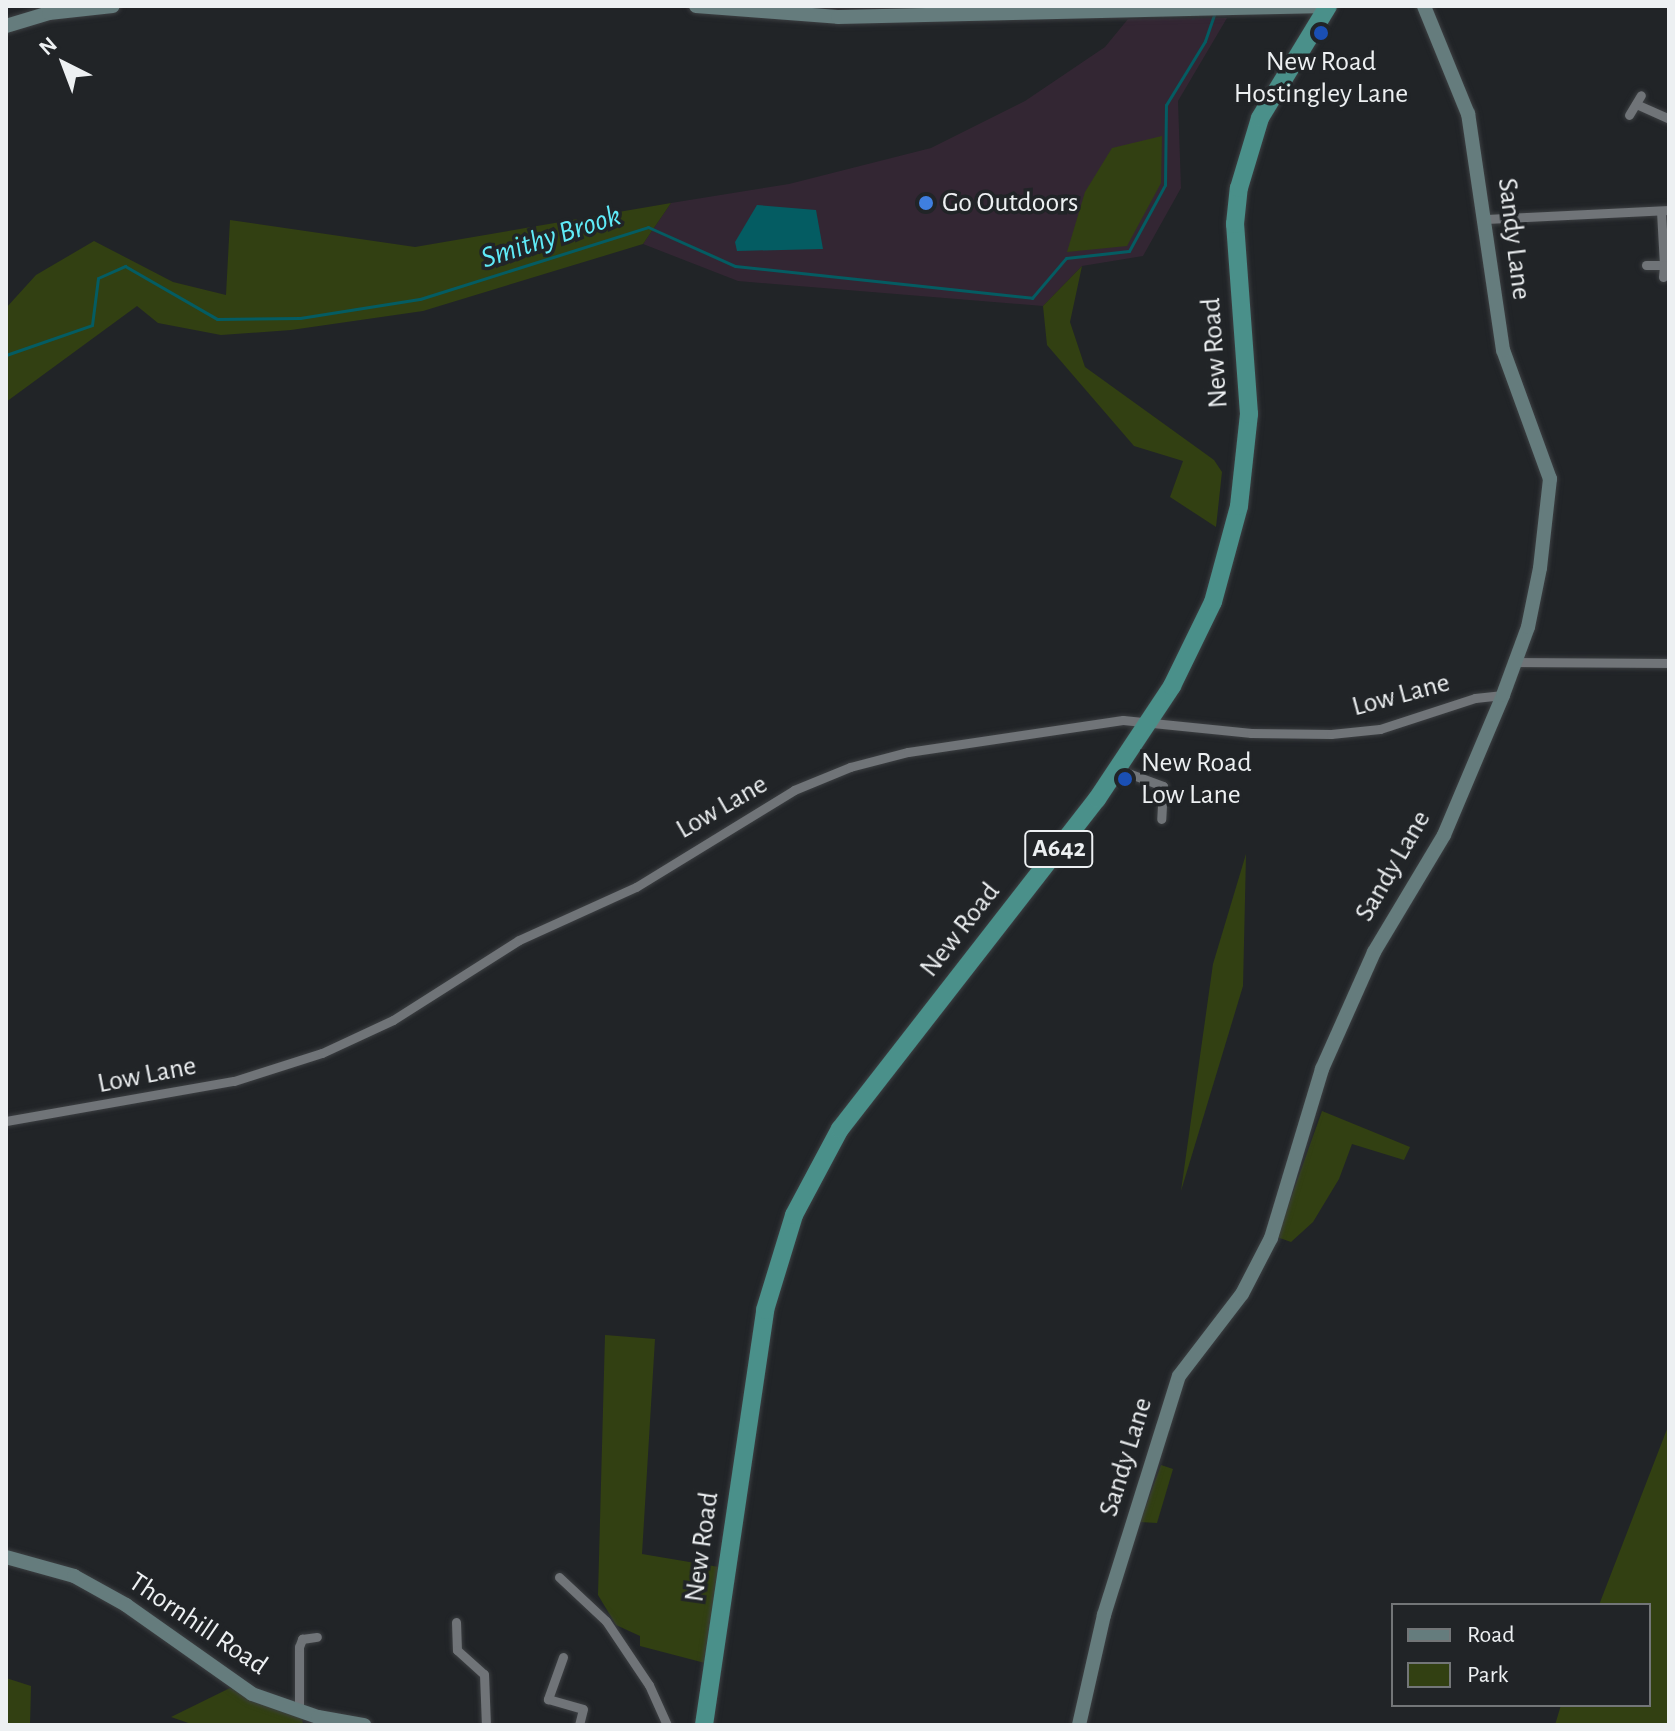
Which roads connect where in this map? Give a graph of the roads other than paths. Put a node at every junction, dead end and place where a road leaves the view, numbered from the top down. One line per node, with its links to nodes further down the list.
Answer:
1 (113, 6): 5 (street)
2 (696, 6): 3 (street)
3 (1328, 6): 16 (highway, New Road / A642)
4 (1424, 6): 9 (street, Sandy Lane)
5 (6, 26)
6 (1629, 115): 7 (street)
7 (1669, 119)
8 (1665, 211): 9 (street); 11 (street)
9 (1486, 219): 13 (street, Sandy Lane)
10 (1646, 265): 11 (street)
11 (1664, 265): 12 (street)
12 (1663, 277)
13 (1514, 662): 14 (street); 15 (street, Sandy Lane)
14 (1669, 663)
15 (1503, 695): 16 (street, Low Lane); 31 (street, Sandy Lane)
16 (1149, 721): 17 (highway, New Road / A642); 19 (street, Low Lane)
17 (1117, 769): 18 (street); 30 (highway, New Road / A642)
18 (1161, 819)
19 (6, 1121)
20 (6, 1557): 25 (street, Thornhill Road)
21 (559, 1577): 29 (street)
22 (456, 1622): 27 (street)
23 (317, 1637): 25 (street)
24 (563, 1657): 28 (street)
25 (299, 1711): 26 (street, Thornhill Road)
26 (364, 1725)
27 (486, 1725)
28 (579, 1725)
29 (667, 1725)
30 (704, 1725)
31 (1079, 1725)

